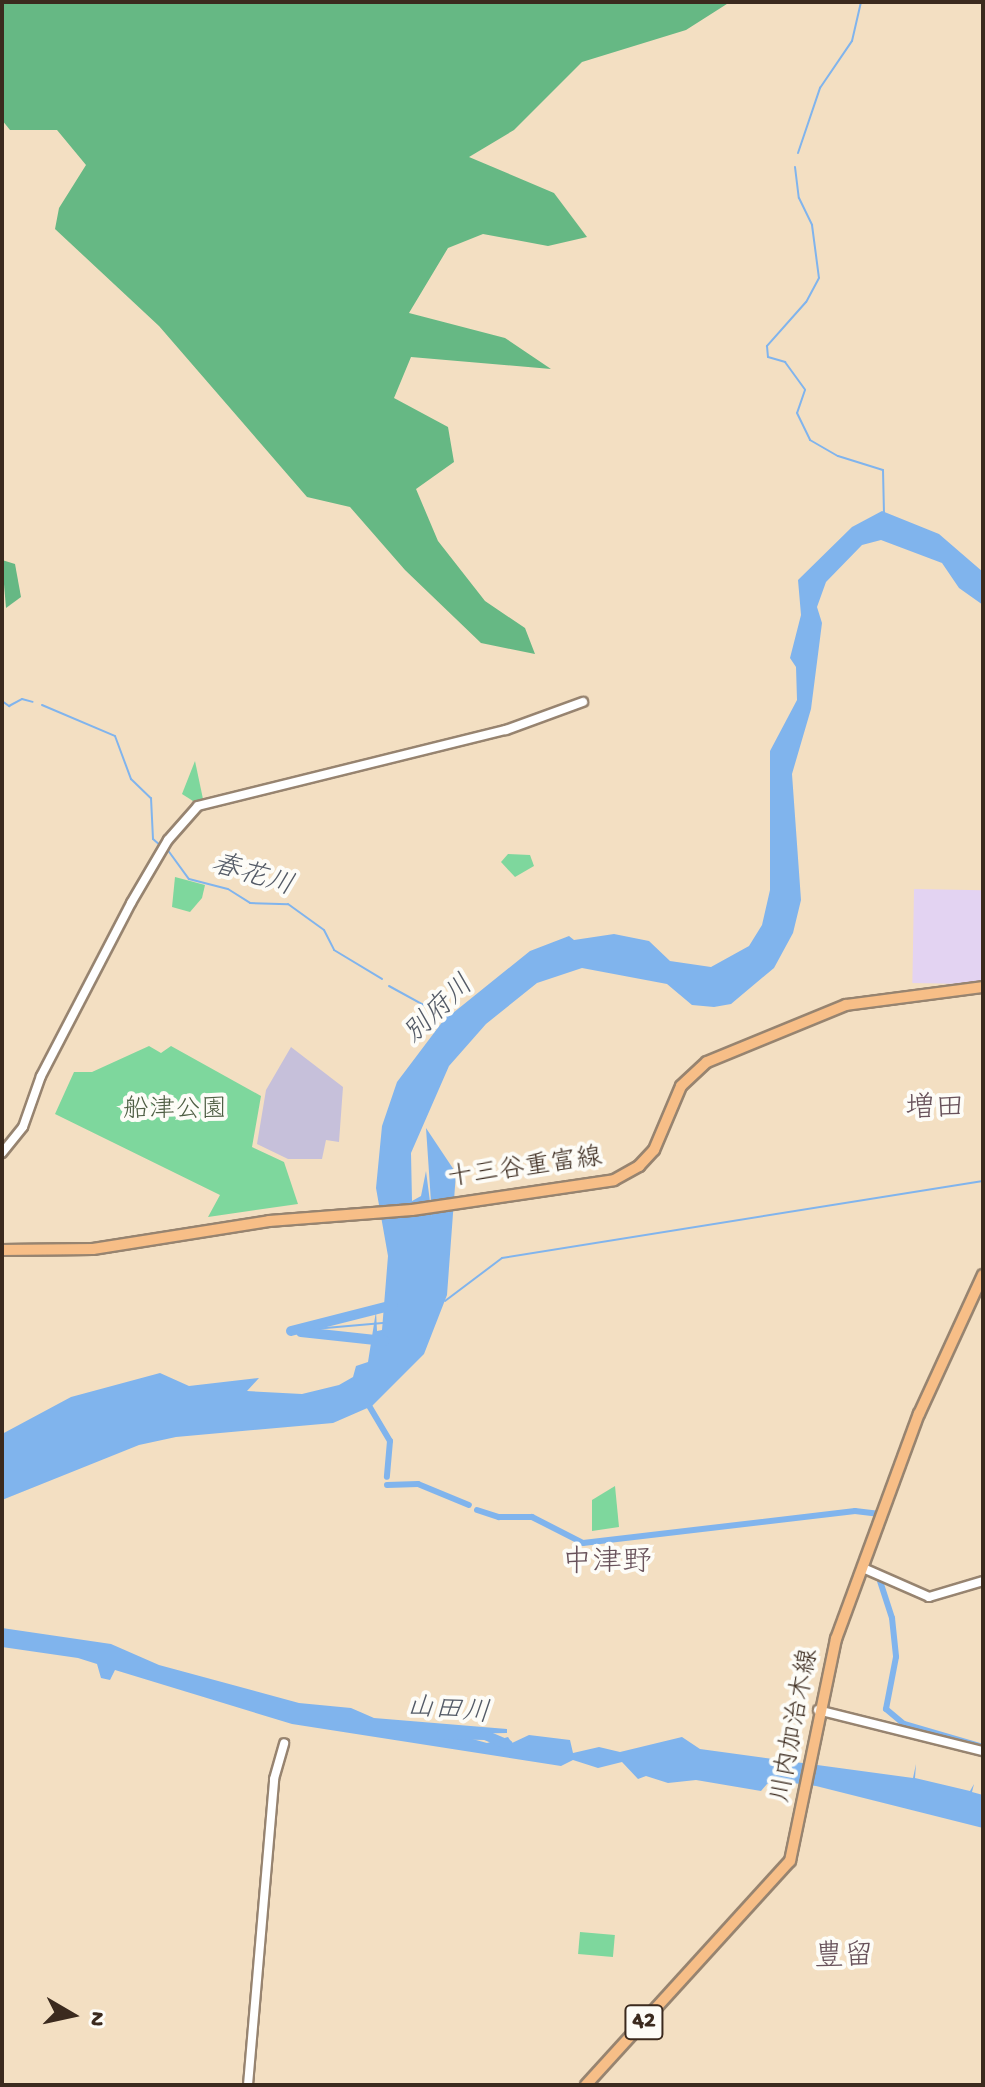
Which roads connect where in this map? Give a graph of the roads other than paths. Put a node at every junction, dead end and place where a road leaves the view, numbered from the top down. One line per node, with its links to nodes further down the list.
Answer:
1 (583, 702): 3 (street)
2 (983, 987): 4 (main road, 十三谷重富線)
3 (2, 1153)
4 (2, 1250)
5 (983, 1275): 6 (main road, 川内加治木線 / 42)
6 (863, 1568): 7 (street); 8 (main road, 川内加治木線 / 42)
7 (983, 1581)
8 (818, 1710): 10 (street); 12 (main road, 川内加治木線 / 42)
9 (284, 1743): 11 (street)
10 (983, 1751)
11 (248, 2085)
12 (586, 2085)

